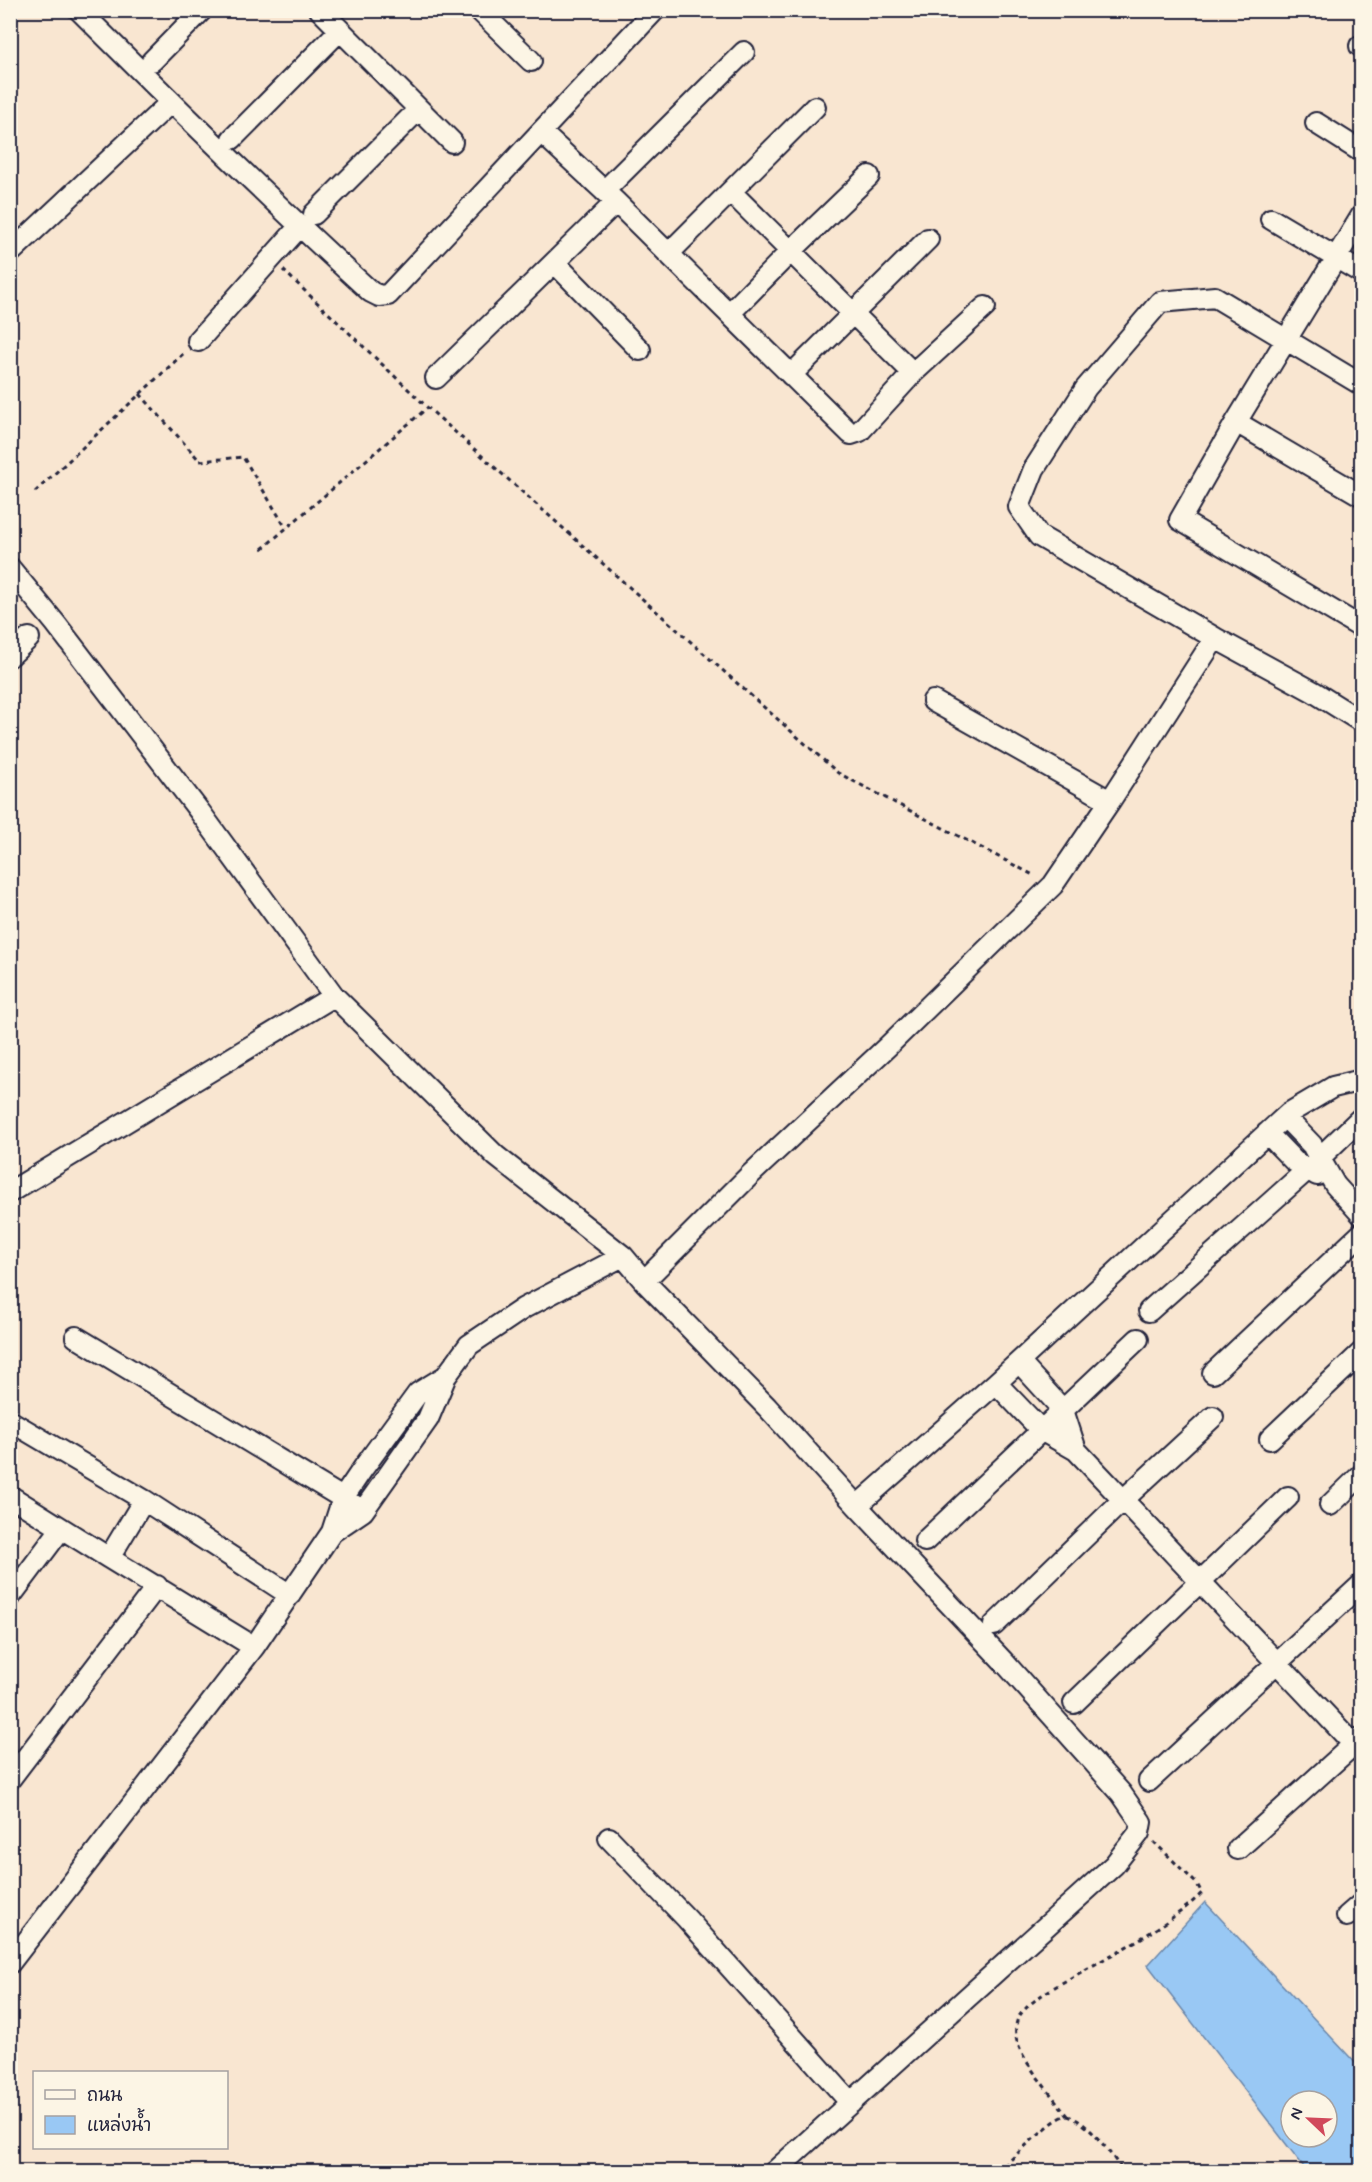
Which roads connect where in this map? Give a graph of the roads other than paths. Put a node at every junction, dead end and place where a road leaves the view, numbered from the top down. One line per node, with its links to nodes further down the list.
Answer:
1 (79, 10): 10 (street)
2 (202, 10): 8 (street)
3 (320, 10): 6 (street)
4 (479, 10): 9 (street)
5 (655, 10): 14 (street)
6 (340, 30): 12 (street); 15 (street)
7 (744, 52): 20 (street)
8 (152, 61)
9 (531, 61)
10 (171, 102): 23 (street); 26 (street)
11 (815, 107): 19 (street)
12 (418, 110): 16 (street); 23 (street)
13 (1316, 123): 17 (street)
14 (542, 133): 20 (street); 23 (street)
15 (232, 139)
16 (452, 142)
17 (1362, 152)
18 (869, 176): 25 (street)
19 (731, 192): 25 (street); 27 (street)
20 (610, 197): 27 (street); 29 (street)
21 (1362, 214): 28 (street)
22 (1271, 219): 28 (street)
23 (307, 220): 35 (street)
24 (928, 239): 33 (street)
25 (790, 252): 32 (street); 33 (street)
26 (10, 253)
27 (668, 254): 32 (street)
28 (1335, 258): 30 (street); 34 (street)
29 (555, 263): 36 (street); 39 (street)
30 (1362, 273)
31 (985, 307): 37 (street)
32 (730, 314): 38 (street)
33 (852, 314): 37 (street); 38 (street)
34 (1286, 339): 40 (street); 41 (street); 46 (street)
35 (198, 341)
36 (639, 350)
37 (913, 374): 38 (street)
38 (791, 375)
39 (436, 378)
40 (1362, 385)
41 (1236, 422): 42 (street); 44 (street)
42 (1362, 496)
43 (10, 568): 51 (street)
44 (1362, 628)
45 (29, 638): 47 (street)
46 (1215, 638): 49 (street); 50 (street)
47 (10, 656)
48 (933, 701): 50 (street)
49 (1362, 722)
50 (1110, 801): 61 (street)
51 (334, 996): 57 (street); 60 (street)
52 (1362, 1080): 54 (street)
53 (1362, 1117): 56 (street)
54 (1285, 1118): 55 (street); 56 (street)
55 (1267, 1133): 56 (street); 66 (street)
56 (1313, 1164): 58 (street); 62 (street)
57 (10, 1192)
58 (1362, 1215)
59 (1362, 1233): 67 (street)
60 (623, 1256): 61 (street); 68 (street)
61 (644, 1281): 83 (street)
62 (1149, 1311)
63 (76, 1337): 79 (street)
64 (1138, 1339): 70 (street)
65 (1362, 1352): 74 (street)
66 (1018, 1362): 69 (street); 70 (street)
67 (1213, 1373)
68 (446, 1376): 79 (street); 84 (street)
69 (996, 1383): 73 (street); 83 (street)
70 (1063, 1410): 73 (street); 75 (street)
71 (1213, 1417): 81 (street)
72 (10, 1421): 80 (street)
73 (1041, 1430): 75 (street); 87 (street)
74 (1270, 1439)
75 (1076, 1450): 81 (street)
76 (1362, 1474): 82 (street)
77 (10, 1496): 85 (street)
78 (1288, 1497): 89 (street)
79 (343, 1498): 84 (street); 86 (street)
80 (144, 1500): 88 (street); 92 (street)
81 (1122, 1501): 89 (street); 94 (street)
82 (1330, 1505)
83 (857, 1506): 104 (street)
84 (363, 1511): 86 (street)
85 (61, 1529): 88 (street); 93 (street)
86 (332, 1532): 92 (street)
87 (925, 1541)
88 (110, 1558): 91 (street)
89 (1199, 1582): 96 (street); 97 (street)
90 (1362, 1584): 96 (street)
91 (157, 1586): 95 (street); 99 (street)
92 (290, 1595): 95 (street)
93 (10, 1597)
94 (994, 1625)
95 (254, 1647): 103 (street)
96 (1276, 1664): 98 (street); 100 (street)
97 (1074, 1703)
98 (1359, 1745): 102 (street)
99 (10, 1779)
100 (1149, 1781)
101 (609, 1838): 104 (street)
102 (1238, 1849)
103 (10, 1963)
104 (851, 2103): 105 (street)
105 (774, 2172)

